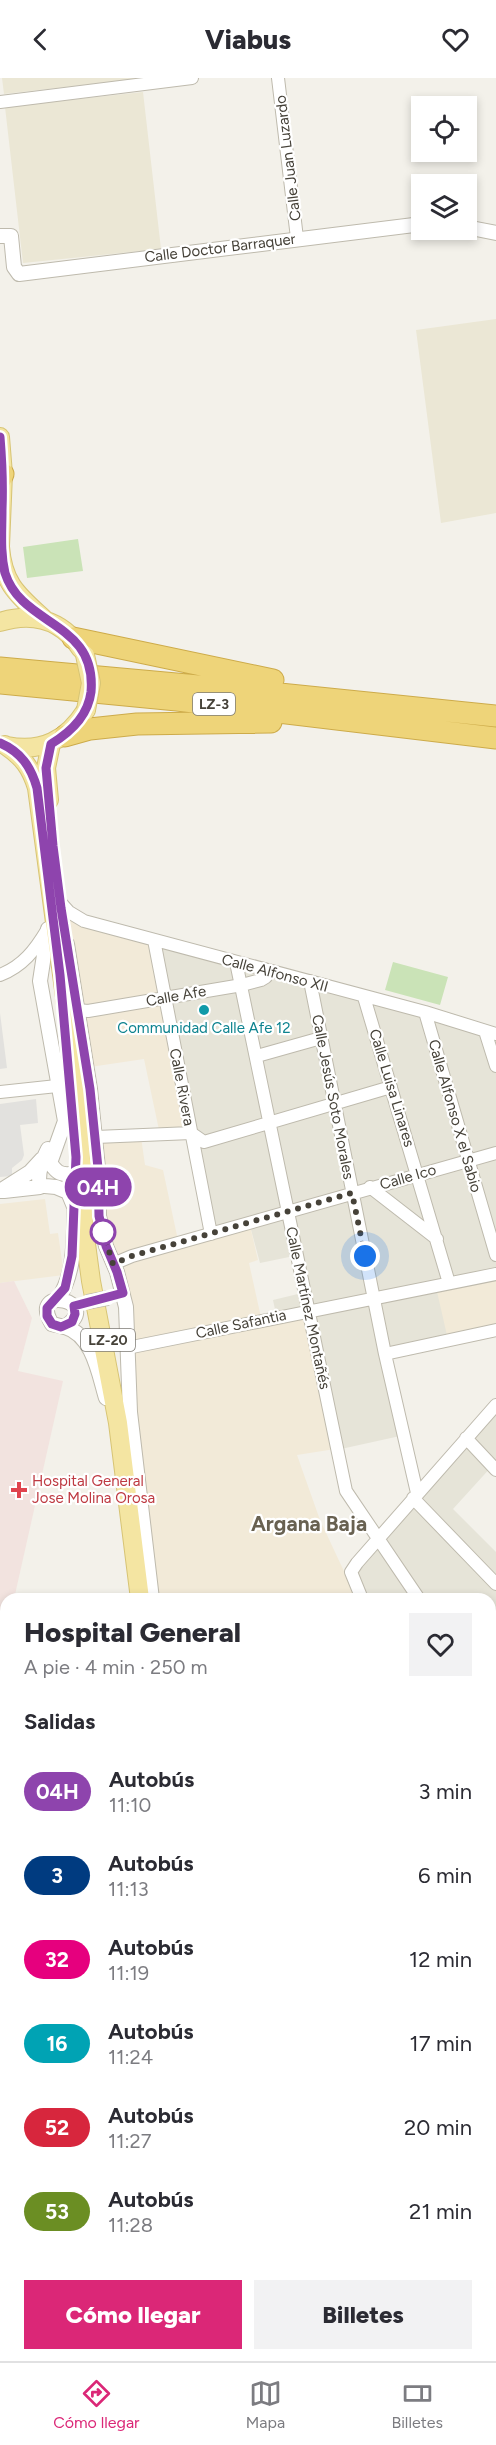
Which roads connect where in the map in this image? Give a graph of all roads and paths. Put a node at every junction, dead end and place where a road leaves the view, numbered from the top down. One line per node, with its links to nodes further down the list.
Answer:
1 (192, 78): 3 (street)
2 (278, 78): 8 (street, Calle Juan Luzardo)
3 (0, 102)
4 (411, 225): 8 (street, Calle Doctor Barraquer)
5 (477, 229): 6 (street)
6 (496, 233)
7 (5, 236): 8 (street, Calle Doctor Barraquer)
8 (297, 238)
9 (0, 437): 10 (main road)
10 (2, 477): 11 (main road)
11 (0, 547): 12 (main road)
12 (11, 588): 13 (main road); 14 (main road)
13 (45, 620): 14 (main road); 15 (main road)
14 (1, 622)
15 (73, 638): 18 (highway, LZ-3); 22 (main road, bridge)
16 (0, 668): 18 (highway, LZ-3)
17 (0, 683): 20 (highway, LZ-3)
18 (469, 713): 19 (highway, LZ-3)
19 (496, 716)
20 (427, 729): 21 (highway, LZ-3); 22 (highway, LZ-3)
21 (496, 738)
22 (58, 740): 23 (main road, LZ-20); 24 (main road, LZ-20)
23 (3, 744): 24 (main road, LZ-20)
24 (57, 901): 25 (main road); 26 (street, Calle Alfonso XII); 27 (main road, LZ-20); 31 (main road, LZ-20)
25 (48, 930): 30 (street); 43 (street)
26 (154, 939): 28 (street, Calle Alfonso XII); 35 (street, Calle Rivera)
27 (67, 944): 36 (street); 83 (main road, LZ-20)
28 (237, 962): 29 (street, Calle Alfonso XII); 33 (street, Calle Martínez Montañés)
29 (267, 970): 32 (street, Calle Alfonso XII); 33 (street, Calle Afe)
30 (0, 975)
31 (60, 975): 52 (street); 82 (main road, LZ-20)
32 (310, 981): 34 (street, Calle Alfonso XII); 39 (street, Calle Jesús Soto Morales)
33 (242, 985): 35 (street, Calle Afe); 40 (street, Calle Martínez Montañés)
34 (364, 997): 37 (street, Calle Alfonso XII); 42 (street, Calle Luisa Linares)
35 (165, 999): 36 (street, Calle Afe); 47 (street, Calle Rivera)
36 (78, 1010): 48 (street)
37 (425, 1012): 38 (street, Calle Alfonso XII); 51 (street, Calle Alfonso X el Sabio)
38 (491, 1032): 41 (street)
39 (321, 1038): 40 (street); 45 (street, Calle Jesús Soto Morales)
40 (257, 1056): 46 (street, Calle Martínez Montañés)
41 (496, 1066)
42 (391, 1088): 45 (street); 53 (street, Calle Luisa Linares)
43 (58, 1091): 44 (street); 50 (street)
44 (0, 1092)
45 (334, 1104): 46 (street); 57 (street, Calle Jesús Soto Morales)
46 (269, 1123): 47 (street); 59 (street, Calle Martínez Montañés)
47 (191, 1133): 48 (street); 60 (street, Calle Rivera)
48 (96, 1137): 63 (street)
49 (496, 1153): 51 (street, Calle Ico)
50 (47, 1160): 52 (street); 54 (street); 56 (street)
51 (468, 1160): 53 (street, Calle Ico); 62 (street, Calle Alfonso X el Sabio)
52 (73, 1170): 54 (street); 58 (street)
53 (418, 1174): 55 (street, Calle Ico); 61 (street, Calle Luisa Linares)
54 (43, 1186): 56 (street); 58 (street)
55 (370, 1188): 57 (street, Calle Ico); 61 (street)
56 (0, 1192)
57 (352, 1193): 59 (street, Calle Ico); 67 (street, Calle Jesús Soto Morales)
58 (75, 1209): 68 (street)
59 (288, 1213): 60 (street, Calle Ico); 70 (street, Calle Martínez Montañés)
60 (211, 1234): 63 (street, Calle Ico)
61 (437, 1239): 65 (street, Calle Luisa Linares)
62 (496, 1255)
63 (113, 1264): 66 (street)
64 (496, 1274): 65 (street, Calle Safantia)
65 (449, 1283): 67 (street, Calle Safantia)
66 (123, 1293): 69 (street, bridge); 73 (street)
67 (373, 1298): 70 (street, Calle Safantia); 74 (street, Calle Jesús Soto Morales)
68 (57, 1299): 69 (street); 71 (street)
69 (74, 1306): 71 (street)
70 (308, 1310): 73 (street, Calle Safantia); 79 (street, Calle Martínez Montañés)
71 (64, 1327): 81 (street)
72 (496, 1330): 74 (street)
73 (127, 1348): 84 (street)
74 (385, 1354): 78 (street, Calle Jesús Soto Morales)
75 (496, 1405): 76 (street)
76 (466, 1438): 77 (street); 78 (street)
77 (496, 1470)
78 (415, 1495): 79 (street); 80 (street)
79 (379, 1539): 85 (street); 86 (street, Calle Martínez Montañés)
80 (496, 1584)
81 (132, 1593)
82 (139, 1593)
83 (144, 1593)
84 (151, 1593)
85 (360, 1593)
86 (415, 1593)

